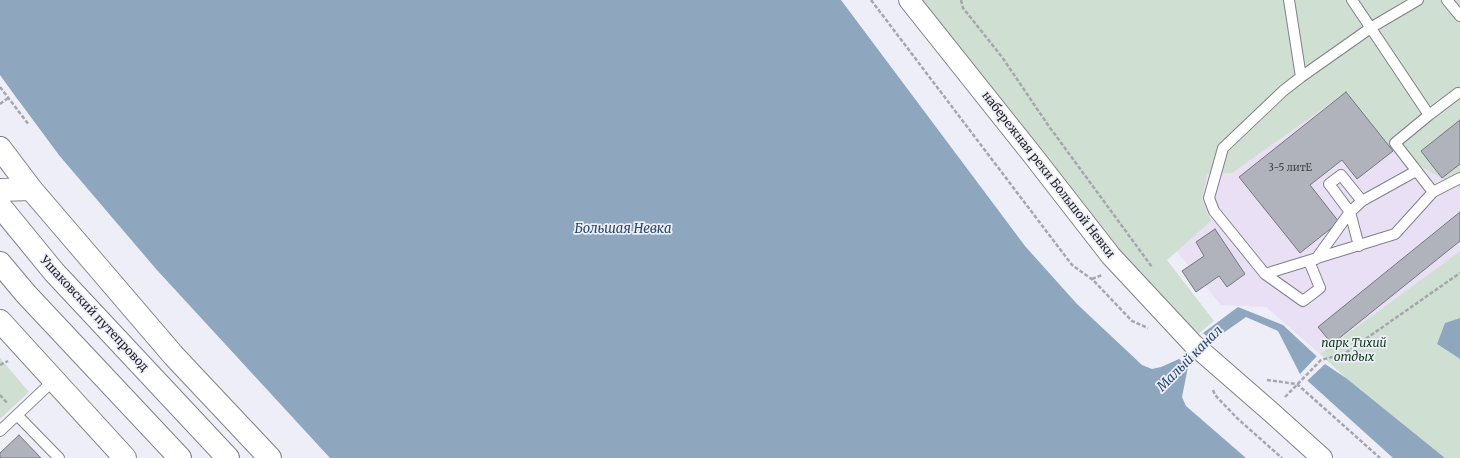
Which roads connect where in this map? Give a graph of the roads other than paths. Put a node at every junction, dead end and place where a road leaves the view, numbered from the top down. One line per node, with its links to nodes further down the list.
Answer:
1 (910, 0): 33 (street, набережная реки Большой Невки)
2 (1289, 0): 8 (lane)
3 (1352, 0): 7 (lane)
4 (1418, 0): 7 (lane)
5 (1447, 0): 6 (lane)
6 (1460, 16)
7 (1372, 27): 8 (lane); 10 (lane)
8 (1300, 77): 23 (lane)
9 (1458, 93): 10 (lane)
10 (1429, 115): 12 (lane)
11 (0, 148): 14 (main road)
12 (1416, 171): 16 (lane); 17 (lane)
13 (1460, 178): 16 (lane)
14 (31, 189): 15 (main road); 32 (main road)
15 (0, 190)
16 (1433, 192): 20 (lane)
17 (1362, 201): 19 (lane); 19 (lane)
18 (0, 206): 31 (main road, Ушаковский путепровод)
19 (1350, 212): 20 (lane); 21 (lane)
20 (1359, 246): 21 (lane)
21 (1312, 260): 23 (lane); 23 (lane)
22 (0, 263): 28 (main road)
23 (1265, 274)
24 (0, 321): 25 (main road)
25 (54, 380): 26 (lane); 30 (main road)
26 (17, 415): 27 (lane); 29 (lane)
27 (0, 431)
28 (173, 450)
29 (59, 458)
30 (125, 458)
31 (228, 458)
32 (270, 458)
33 (1322, 458)

